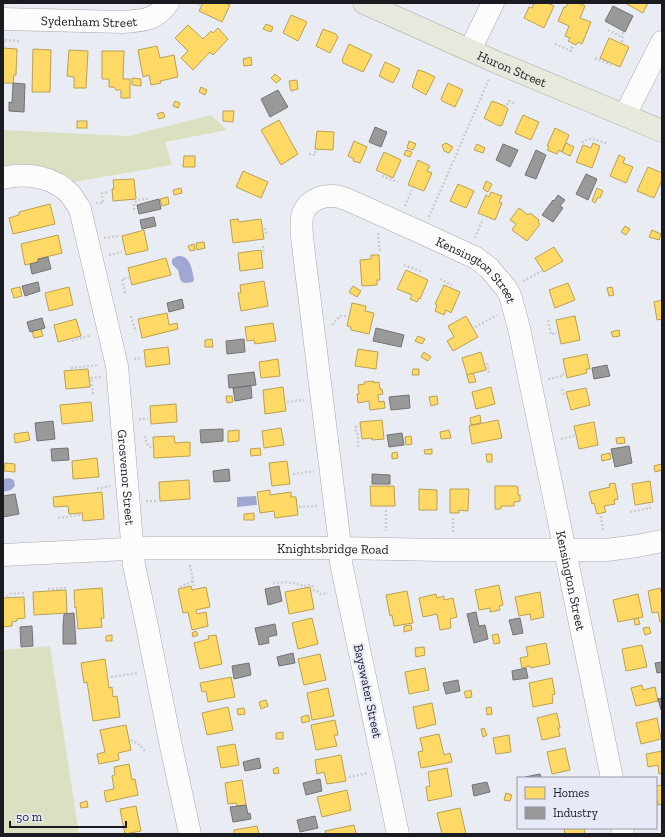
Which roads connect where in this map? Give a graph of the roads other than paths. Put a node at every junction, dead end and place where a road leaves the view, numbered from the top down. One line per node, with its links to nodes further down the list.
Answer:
1 (168, 3): 4 (street, Sydenham Street)
2 (364, 3): 6 (main road, Huron Street)
3 (493, 3): 6 (street)
4 (3, 19)
5 (662, 42): 7 (street)
6 (470, 50): 7 (main road, Huron Street)
7 (625, 115): 8 (main road, Huron Street)
8 (662, 131)
9 (3, 178): 11 (street, Grosvenor Street)
10 (662, 541): 13 (street, Knightsbridge Road)
11 (132, 548): 12 (street, Knightsbridge Road); 14 (street, Knightsbridge Road); 16 (street, Grosvenor Street)
12 (340, 548): 13 (street, Knightsbridge Road); 13 (street, Kensington Street); 17 (street, Bayswater Street)
13 (564, 551): 15 (street, Kensington Street)
14 (3, 555)
15 (612, 777)
16 (190, 834)
17 (398, 834)

